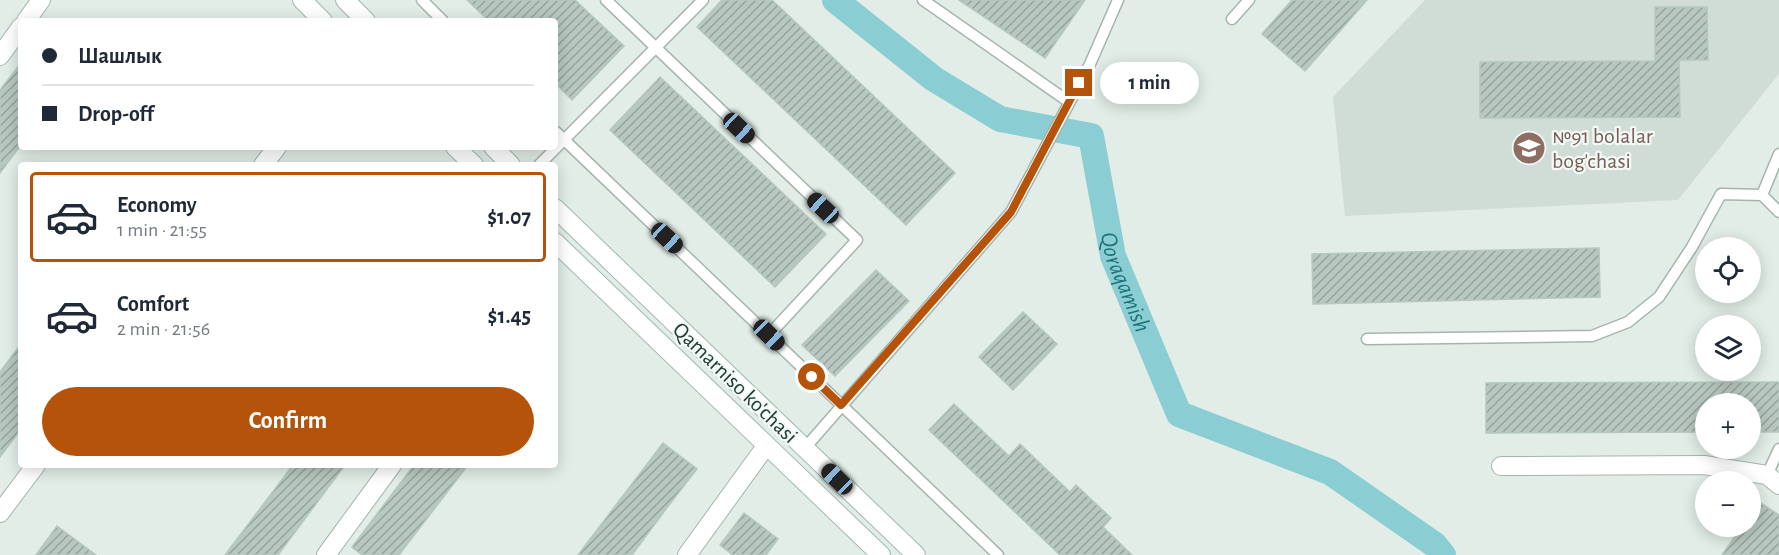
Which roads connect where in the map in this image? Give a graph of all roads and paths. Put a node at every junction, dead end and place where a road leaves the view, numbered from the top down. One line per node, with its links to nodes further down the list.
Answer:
1 (41, 0): 10 (main road)
2 (302, 0): 11 (main road)
3 (345, 0): 12 (main road)
4 (422, 0): 13 (lane)
5 (606, 0): 16 (lane)
6 (703, 0): 16 (lane)
7 (923, 0): 18 (lane)
8 (1118, 0): 18 (lane)
9 (1249, 0): 14 (lane)
10 (28, 18)
11 (320, 18)
12 (363, 18)
13 (440, 18)
14 (1232, 19)
15 (18, 31): 17 (main road)
16 (654, 48): 20 (lane); 35 (lane)
17 (0, 56)
18 (1069, 102): 37 (lane)
19 (558, 134): 20 (lane)
20 (565, 141): 21 (lane); 35 (lane)
21 (558, 147)
22 (275, 150): 27 (main road)
23 (458, 150): 28 (main road)
24 (496, 150): 29 (main road)
25 (555, 150): 30 (lane)
26 (1779, 154): 31 (lane)
27 (265, 162)
28 (471, 162)
29 (508, 162)
30 (541, 162)
31 (1762, 195): 33 (lane); 36 (lane)
32 (558, 211): 39 (main road, Qamarniso ko'chasi)
33 (1779, 212)
34 (558, 248): 38 (main road, Qamarniso ko'chasi)
35 (769, 335): 37 (lane)
36 (1367, 339)
37 (841, 405): 39 (lane); 50 (lane)
38 (766, 446): 47 (main road); 48 (main road, Qamarniso ko'chasi)
39 (805, 448): 49 (main road, Qamarniso ko'chasi)
40 (1779, 448): 44 (lane)
41 (1501, 466): 44 (main road)
42 (34, 468): 45 (main road)
43 (390, 468): 46 (main road)
44 (1773, 480)
45 (0, 513)
46 (326, 555)
47 (687, 555)
48 (881, 555)
49 (916, 555)
50 (998, 555)

